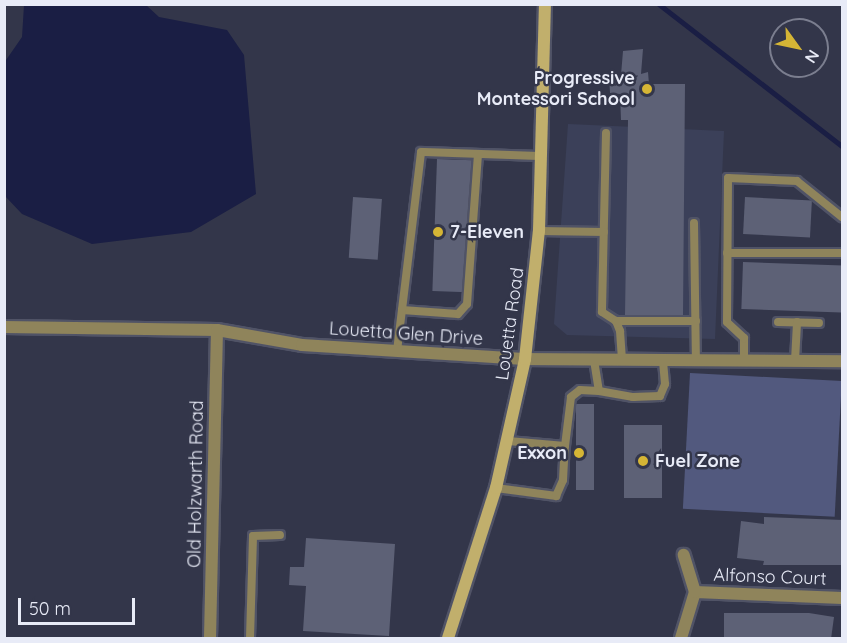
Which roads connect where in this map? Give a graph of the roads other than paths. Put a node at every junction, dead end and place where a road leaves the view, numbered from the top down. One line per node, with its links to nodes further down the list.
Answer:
1 (545, 4): 4 (main road, Louetta Road)
2 (606, 133): 8 (lane)
3 (478, 154): 4 (lane); 11 (lane); 11 (lane)
4 (542, 156): 7 (main road, Louetta Road)
5 (843, 217): 9 (lane)
6 (694, 223): 13 (lane)
7 (539, 231): 8 (lane); 20 (main road, Louetta Road)
8 (604, 232): 12 (lane)
9 (728, 253): 10 (lane); 25 (lane)
10 (843, 253)
11 (402, 310): 19 (lane)
12 (616, 321): 13 (lane); 22 (lane)
13 (696, 321): 24 (lane)
14 (778, 322): 15 (lane)
15 (797, 322): 16 (lane); 26 (lane)
16 (819, 323)
17 (4, 327): 18 (street, Louetta Glen Drive)
18 (217, 330): 19 (street, Louetta Glen Drive); 36 (street, Old Holzwarth Road)
19 (397, 351): 20 (street, Louetta Glen Drive)
20 (525, 359): 21 (street, Louetta Glen Drive); 29 (main road, Louetta Road)
21 (594, 360): 22 (street, Louetta Glen Drive); 28 (lane)
22 (622, 360): 23 (street, Louetta Glen Drive)
23 (663, 360): 24 (street, Louetta Glen Drive); 28 (lane)
24 (696, 360): 25 (street, Louetta Glen Drive)
25 (744, 360): 26 (street, Louetta Glen Drive)
26 (795, 361): 27 (street, Louetta Glen Drive)
27 (843, 361)
28 (599, 391): 30 (lane)
29 (508, 441): 30 (lane); 31 (main road, Louetta Road)
30 (565, 446): 31 (lane)
31 (496, 488): 38 (main road, Louetta Road)
32 (280, 535): 37 (lane)
33 (684, 555): 34 (street)
34 (695, 592): 35 (street, Alfonso Court); 39 (street)
35 (843, 598)
36 (210, 639)
37 (250, 639)
38 (448, 639)
39 (681, 639)

